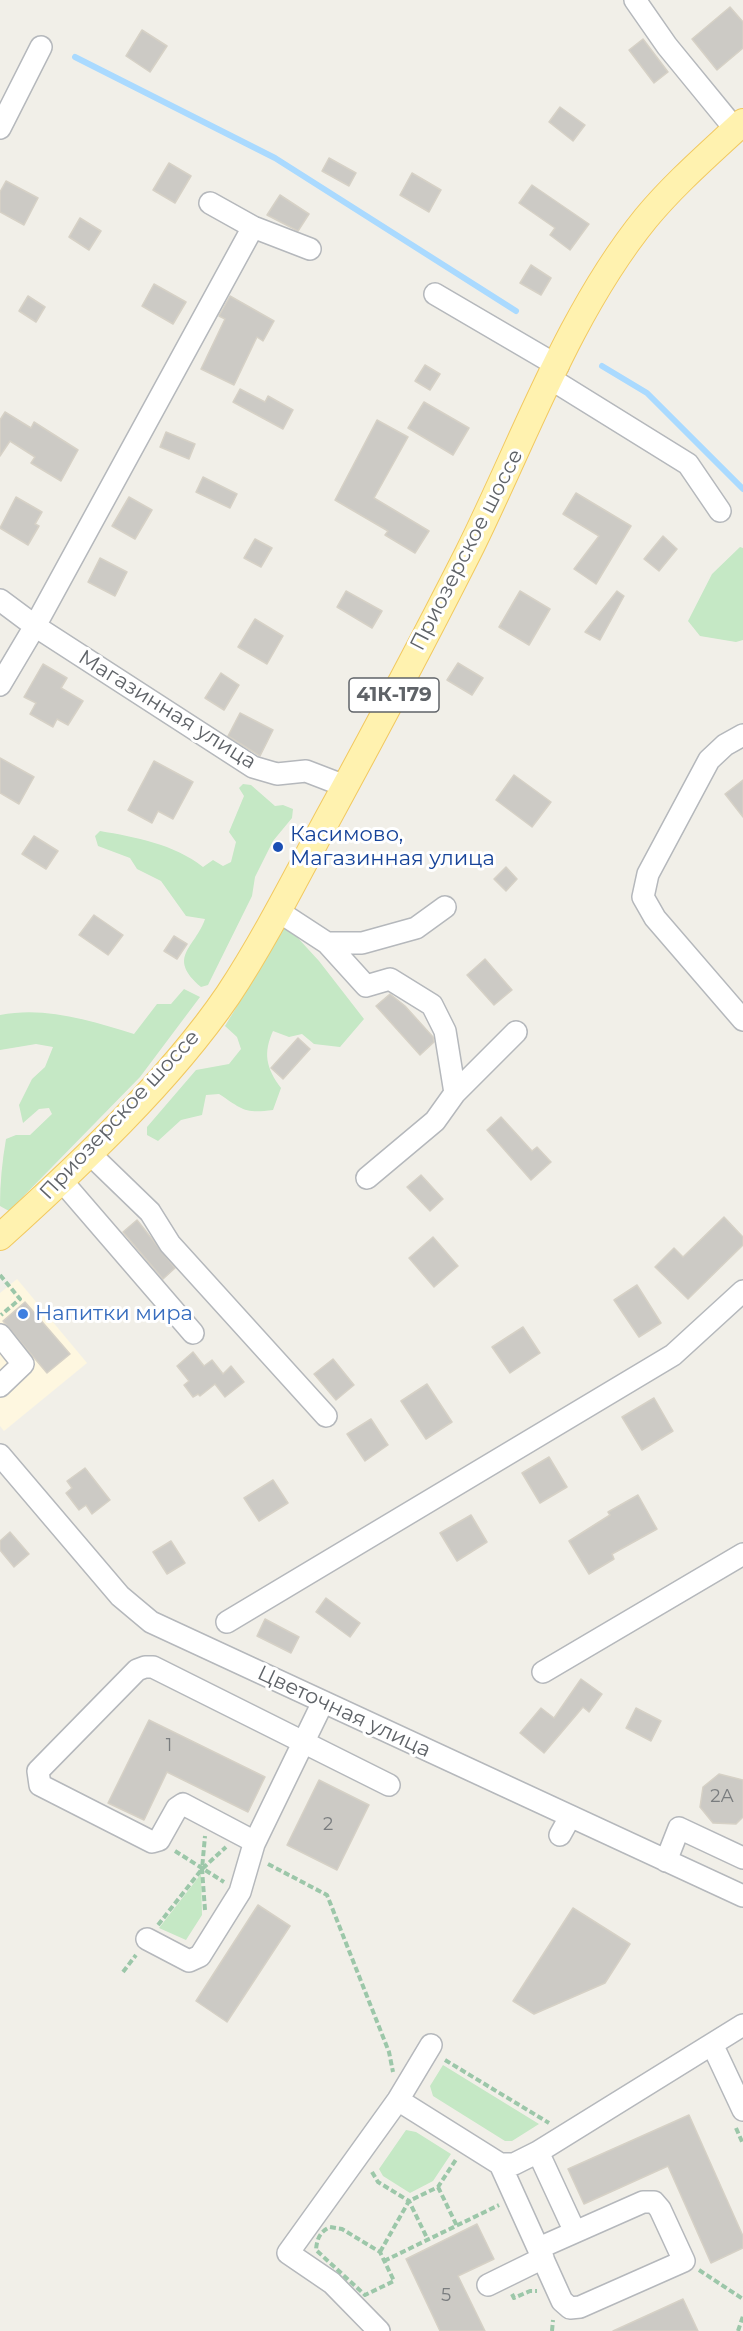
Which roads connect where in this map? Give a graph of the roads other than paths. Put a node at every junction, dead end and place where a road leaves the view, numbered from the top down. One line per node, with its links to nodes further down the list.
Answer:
1 (634, 0): 3 (street)
2 (42, 47): 4 (street)
3 (739, 126): 9 (main road, Приозерское шоссе / 41К-179)
4 (0, 128)
5 (210, 203): 6 (street)
6 (253, 227): 7 (street); 12 (street)
7 (310, 249)
8 (435, 294): 9 (street)
9 (554, 373): 10 (street); 15 (main road, Приозерское шоссе / 41К-179)
10 (720, 511)
11 (0, 600): 12 (street, Магазинная улица)
12 (35, 626): 13 (street); 15 (street, Магазинная улица)
13 (0, 685)
14 (743, 735): 19 (street)
15 (345, 786): 17 (main road, Приозерское шоссе / 41К-179)
16 (445, 907): 18 (street)
17 (278, 910): 18 (street); 22 (main road, Приозерское шоссе / 41К-179)
18 (327, 943): 21 (street)
19 (743, 1020)
20 (516, 1032): 21 (street)
21 (455, 1093): 23 (street)
22 (89, 1153): 24 (main road, Приозерское шоссе / 41К-179); 30 (street)
23 (367, 1178)
24 (61, 1180): 25 (main road, Приозерское шоссе / 41К-179); 27 (street)
25 (0, 1238)
26 (743, 1291): 33 (street)
27 (193, 1333)
28 (0, 1335): 29 (street)
29 (0, 1386)
30 (326, 1416)
31 (0, 1455): 35 (street, Цветочная улица)
32 (743, 1554): 34 (street)
33 (227, 1622)
34 (543, 1672)
35 (323, 1702): 36 (street); 40 (street, Цветочная улица)
36 (304, 1742): 37 (street); 38 (street); 38 (street)
37 (389, 1785)
38 (248, 1844): 42 (street)
39 (743, 1858): 40 (street)
40 (666, 1860): 41 (street, Цветочная улица)
41 (743, 1896)
42 (147, 1939)
43 (743, 2025): 44 (street)
44 (712, 2044): 47 (street); 48 (street)
45 (436, 2051): 46 (street)
46 (398, 2100): 49 (street); 53 (street)
47 (738, 2116)
48 (538, 2152): 49 (street); 50 (street)
49 (500, 2164): 51 (street)
50 (575, 2232): 51 (street); 51 (street)
51 (541, 2253): 52 (street)
52 (496, 2281)
53 (379, 2331)

